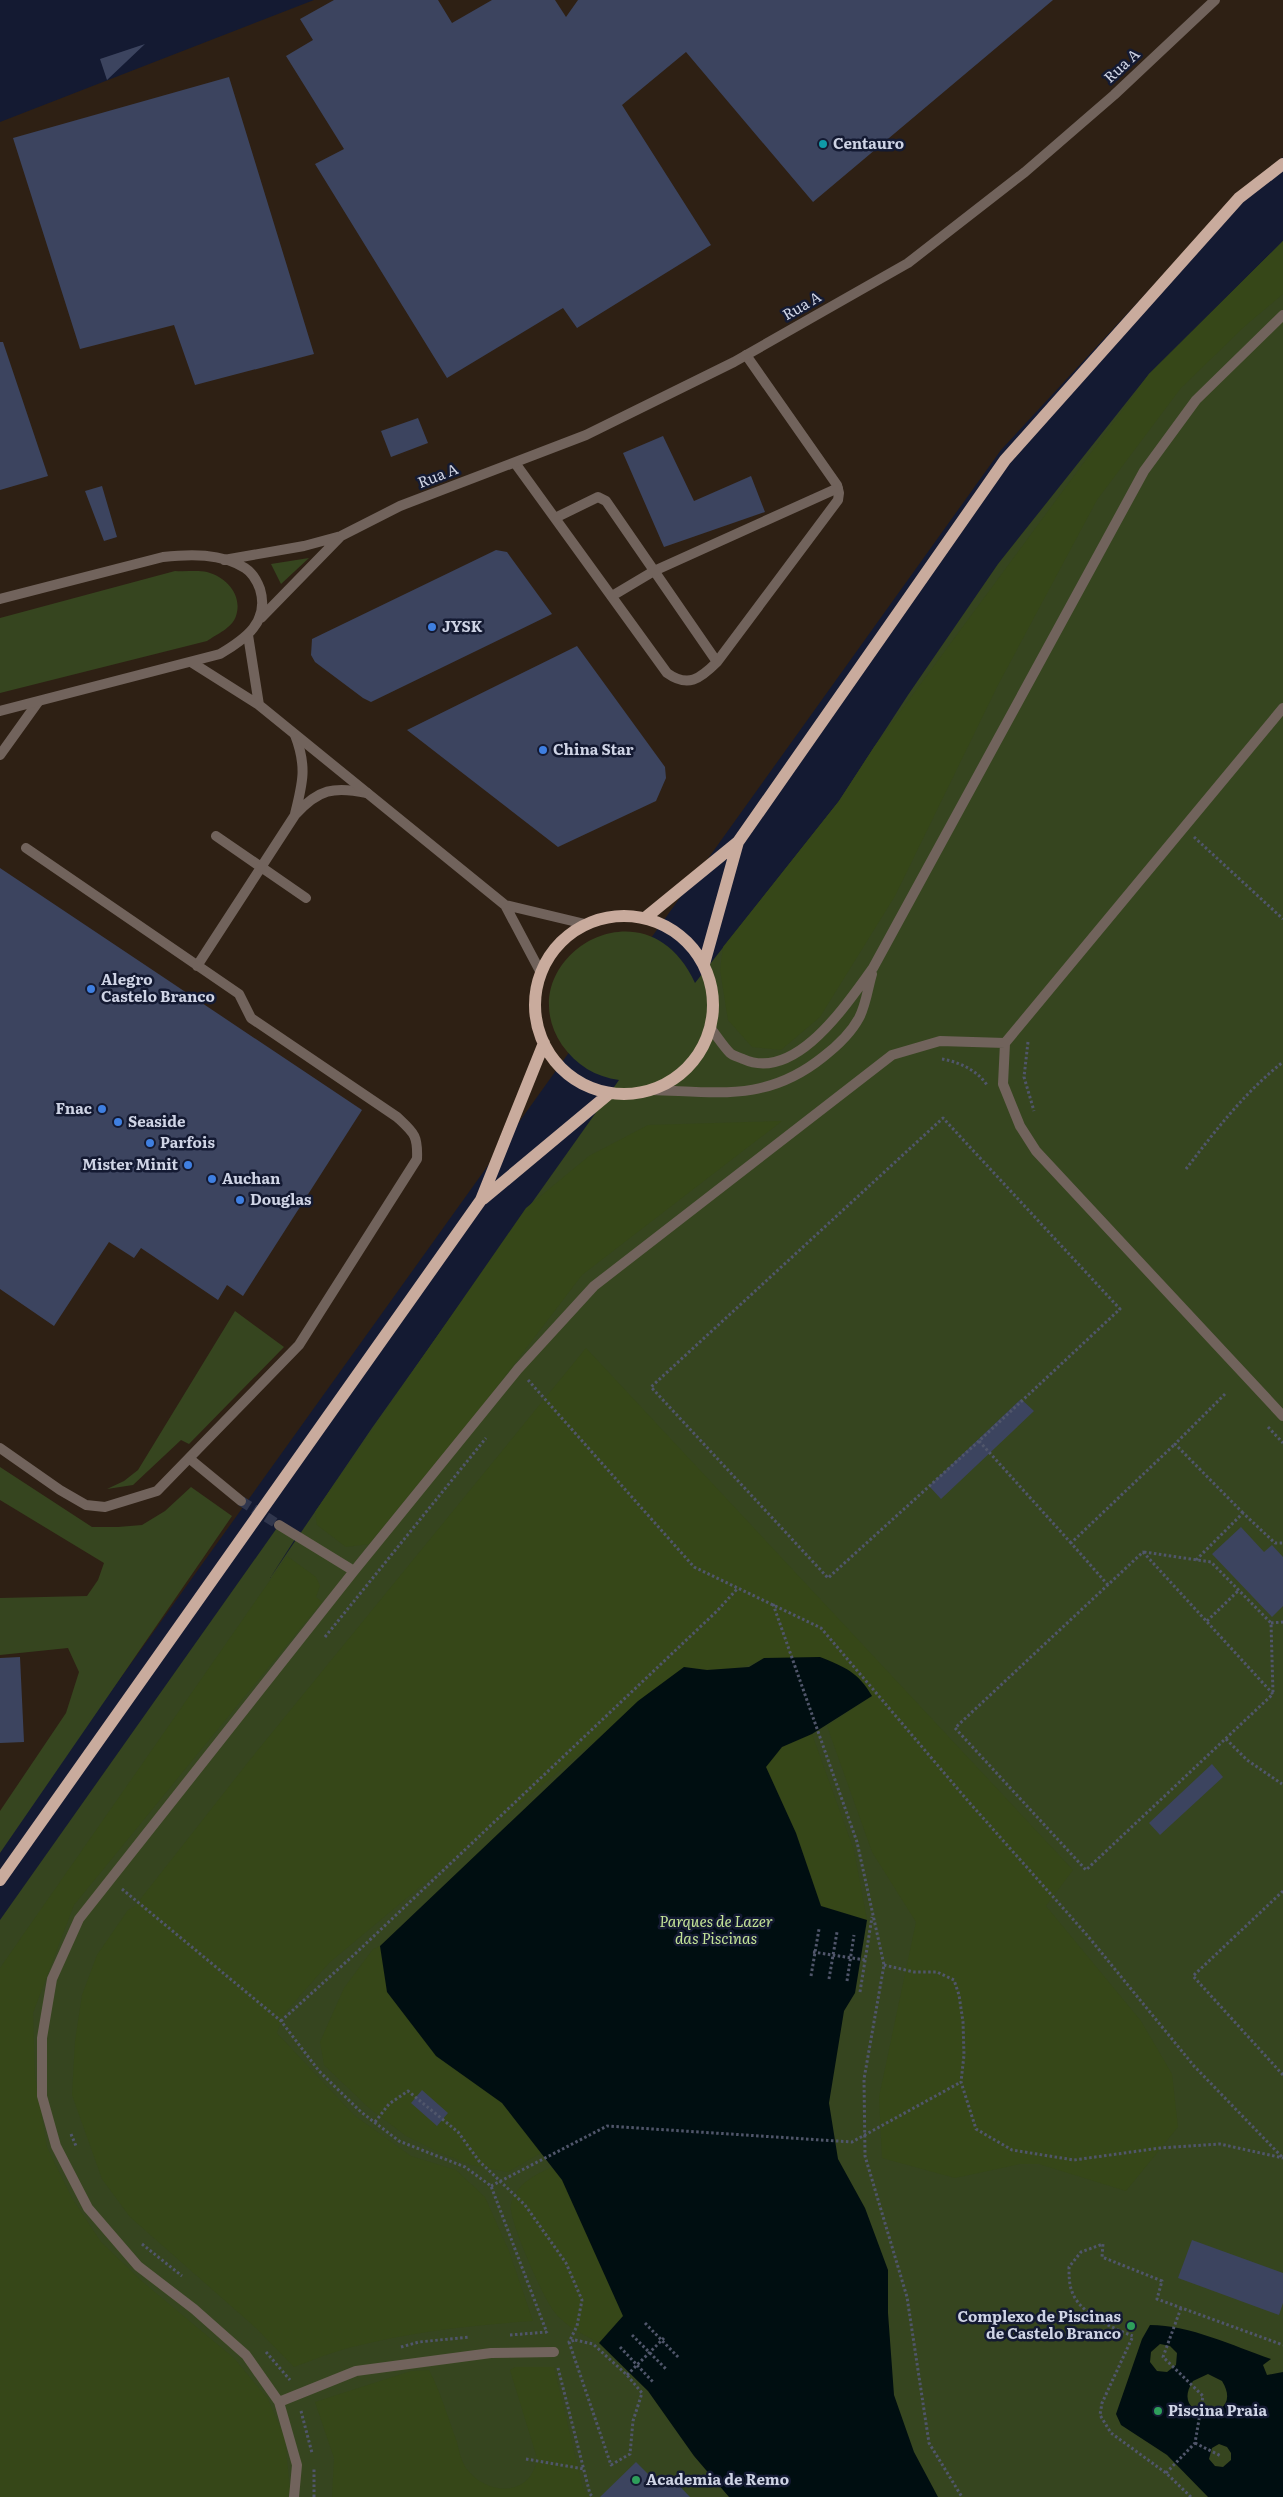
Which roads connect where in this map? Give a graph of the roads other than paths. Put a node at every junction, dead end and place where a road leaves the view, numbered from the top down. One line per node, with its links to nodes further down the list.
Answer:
1 (1215, 0): 4 (street, Rua A)
2 (1283, 164): 26 (main road)
3 (1283, 315): 35 (street)
4 (746, 355): 5 (street, Rua A); 6 (street)
5 (515, 462): 7 (street); 8 (street, Rua A)
6 (838, 488): 10 (street); 16 (street)
7 (556, 518): 10 (street); 11 (street)
8 (341, 536): 9 (street, Rua A); 13 (street, Rua A)
9 (224, 560): 12 (street); 13 (street)
10 (654, 571): 11 (street); 16 (street)
11 (612, 596): 16 (street)
12 (0, 599)
13 (261, 618): 14 (street, Rua A)
14 (248, 635): 15 (street, Rua A); 18 (street)
15 (191, 662): 17 (street, Rua A); 18 (street)
16 (716, 662)
17 (38, 702): 20 (street, Rua A); 22 (street)
18 (259, 705): 21 (street)
19 (1283, 708): 39 (street)
20 (0, 711)
21 (295, 735): 23 (street); 24 (street)
22 (0, 755)
23 (367, 794): 24 (street); 30 (street)
24 (295, 815): 28 (street)
25 (216, 836): 28 (street)
26 (738, 842): 31 (main road); 33 (main road)
27 (26, 848): 34 (street)
28 (262, 868): 29 (street); 34 (street)
29 (306, 898)
30 (504, 905): 32 (street); 36 (street)
31 (645, 918): 32 (main road); 33 (main road)
32 (585, 924): 36 (main road)
33 (704, 964): 37 (main road)
34 (198, 966): 45 (street)
35 (873, 968): 37 (street); 40 (street)
36 (541, 973): 38 (main road)
37 (711, 1029): 40 (main road)
38 (544, 1043): 41 (main road); 42 (main road)
39 (1005, 1043): 43 (street); 48 (street)
40 (652, 1090): 41 (main road)
41 (610, 1092): 42 (main road)
42 (481, 1200): 49 (main road)
43 (1283, 1416)
44 (0, 1448): 45 (street)
45 (190, 1459): 46 (street)
46 (241, 1501)
47 (279, 1525): 48 (street)
48 (354, 1571): 51 (street)
49 (0, 1880)
50 (554, 2352): 51 (street)
51 (279, 2402): 52 (street)
52 (294, 2497)

